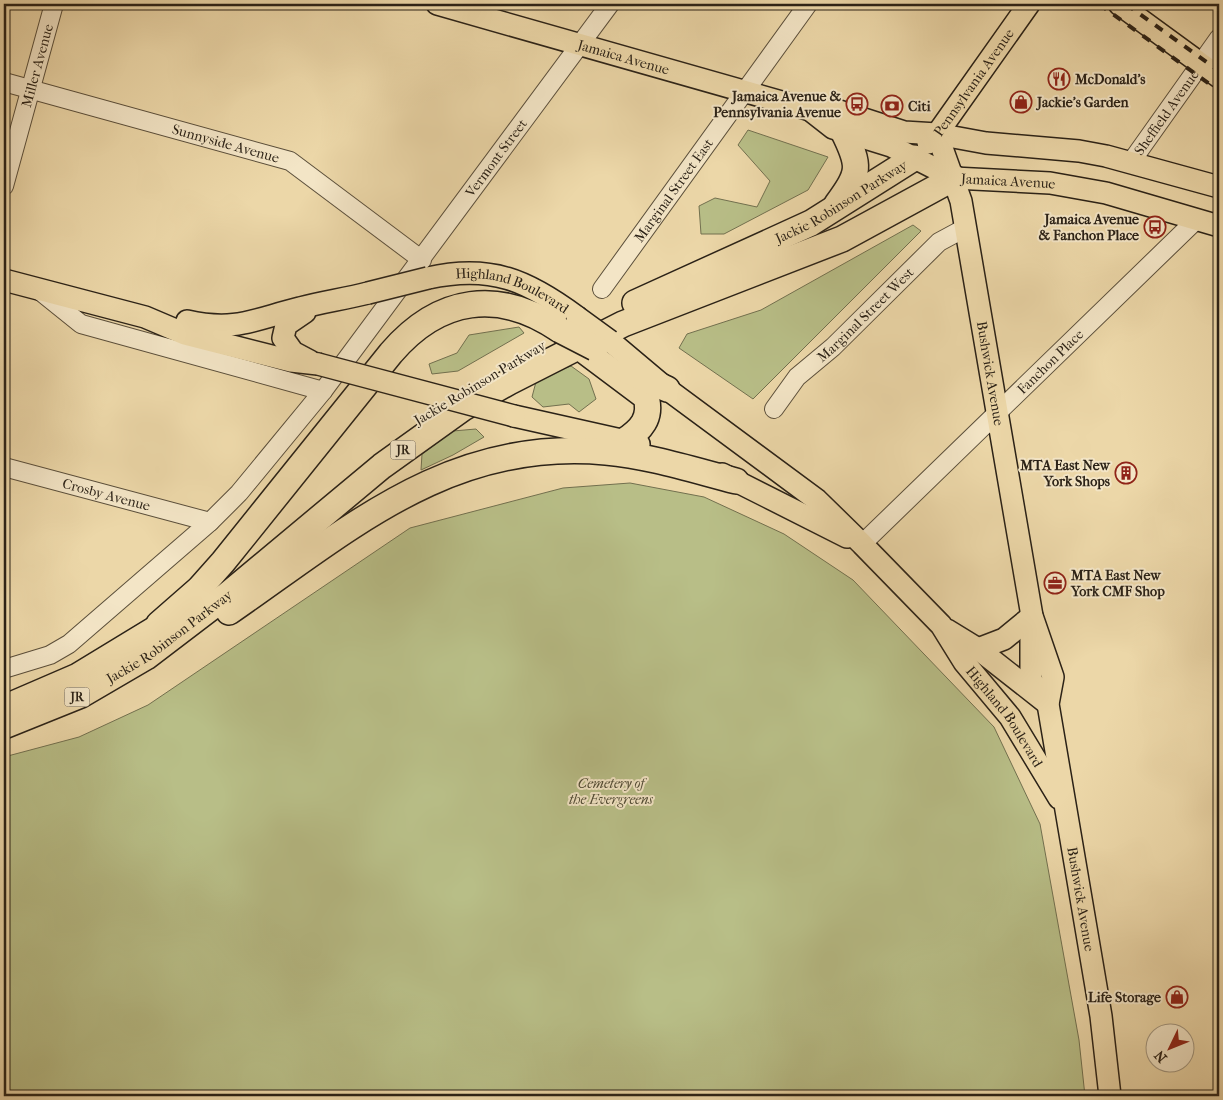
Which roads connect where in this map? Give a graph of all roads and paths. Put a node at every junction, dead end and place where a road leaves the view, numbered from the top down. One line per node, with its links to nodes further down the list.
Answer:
1 (54, 4): 12 (street, Miller Avenue)
2 (437, 4): 8 (main road, Jamaica Avenue)
3 (610, 4): 8 (street, Vermont Street)
4 (808, 4): 13 (street, Marginal Street East)
5 (1029, 4): 16 (main road, Pennsylvania Avenue)
6 (1119, 4): 9 (main road)
7 (1219, 38): 9 (street, Sheffield Avenue)
8 (581, 44): 13 (main road, Jamaica Avenue); 27 (street, Vermont Street)
9 (1201, 63): 10 (main road); 18 (street, Sheffield Avenue)
10 (1219, 77)
11 (4, 82): 12 (street, Sunnyside Avenue)
12 (29, 90): 20 (street, Miller Avenue); 27 (street, Sunnyside Avenue)
13 (745, 91): 14 (main road, Jamaica Avenue); 29 (street, Marginal Street East)
14 (810, 110): 15 (main road, Jamaica Avenue); 16 (main road, Jamaica Avenue)
15 (843, 132): 17 (main road, Jamaica Avenue); 22 (highway)
16 (937, 134): 17 (main road, Pennsylvania Avenue); 18 (main road, Jamaica Avenue); 19 (main road, Bushwick Avenue)
17 (914, 158): 19 (main road, Jamaica Avenue); 22 (highway, Jackie Robinson Parkway / JR); 26 (highway)
18 (1130, 162): 21 (main road, Jamaica Avenue)
19 (954, 178): 23 (main road, Jamaica Avenue); 25 (main road, Bushwick Avenue); 26 (highway)
20 (4, 186)
21 (1219, 187)
22 (833, 210): 47 (highway, Jackie Robinson Parkway / JR)
23 (1196, 220): 24 (main road, Jamaica Avenue); 39 (street, Fanchon Place)
24 (1219, 226)
25 (965, 228): 38 (street, Marginal Street West); 39 (main road, Bushwick Avenue)
26 (786, 260): 47 (highway, Jackie Robinson Parkway / JR)
27 (425, 269): 31 (main road, Highland Boulevard, bridge); 32 (main road, Highland Boulevard); 37 (street, Vermont Street)
28 (4, 280): 30 (main road, Highland Boulevard)
29 (602, 289)
30 (39, 291): 33 (main road, Highland Boulevard); 37 (street, Highland Boulevard)
31 (331, 302): 33 (main road, Highland Boulevard); 34 (main road)
32 (552, 315): 35 (highway, bridge); 47 (highway)
33 (145, 318): 34 (main road, Highland Boulevard)
34 (316, 363): 40 (main road, Highland Boulevard, bridge)
35 (627, 369): 36 (highway); 40 (highway)
36 (667, 389): 44 (main road, Highland Boulevard)
37 (323, 391): 43 (street)
38 (774, 409)
39 (998, 413): 44 (street, Fanchon Place); 45 (main road, Bushwick Avenue)
40 (624, 441): 42 (main road, Highland Boulevard)
41 (4, 466): 43 (street, Crosby Avenue)
42 (736, 481): 44 (main road, Highland Boulevard); 47 (highway)
43 (210, 522): 49 (street)
44 (862, 544): 46 (main road, Highland Boulevard)
45 (1032, 616): 48 (main road); 50 (main road, Bushwick Avenue)
46 (941, 625): 48 (main road, Highland Boulevard); 53 (main road, Highland Boulevard)
47 (145, 647): 51 (highway, Jackie Robinson Parkway / JR); 52 (highway, Jackie Robinson Parkway / JR)
48 (978, 649): 50 (main road, Highland Boulevard)
49 (4, 669)
50 (1048, 704): 53 (main road, Bushwick Avenue)
51 (4, 708)
52 (4, 726)
53 (1066, 809): 54 (main road, Bushwick Avenue)
54 (1110, 1096)

